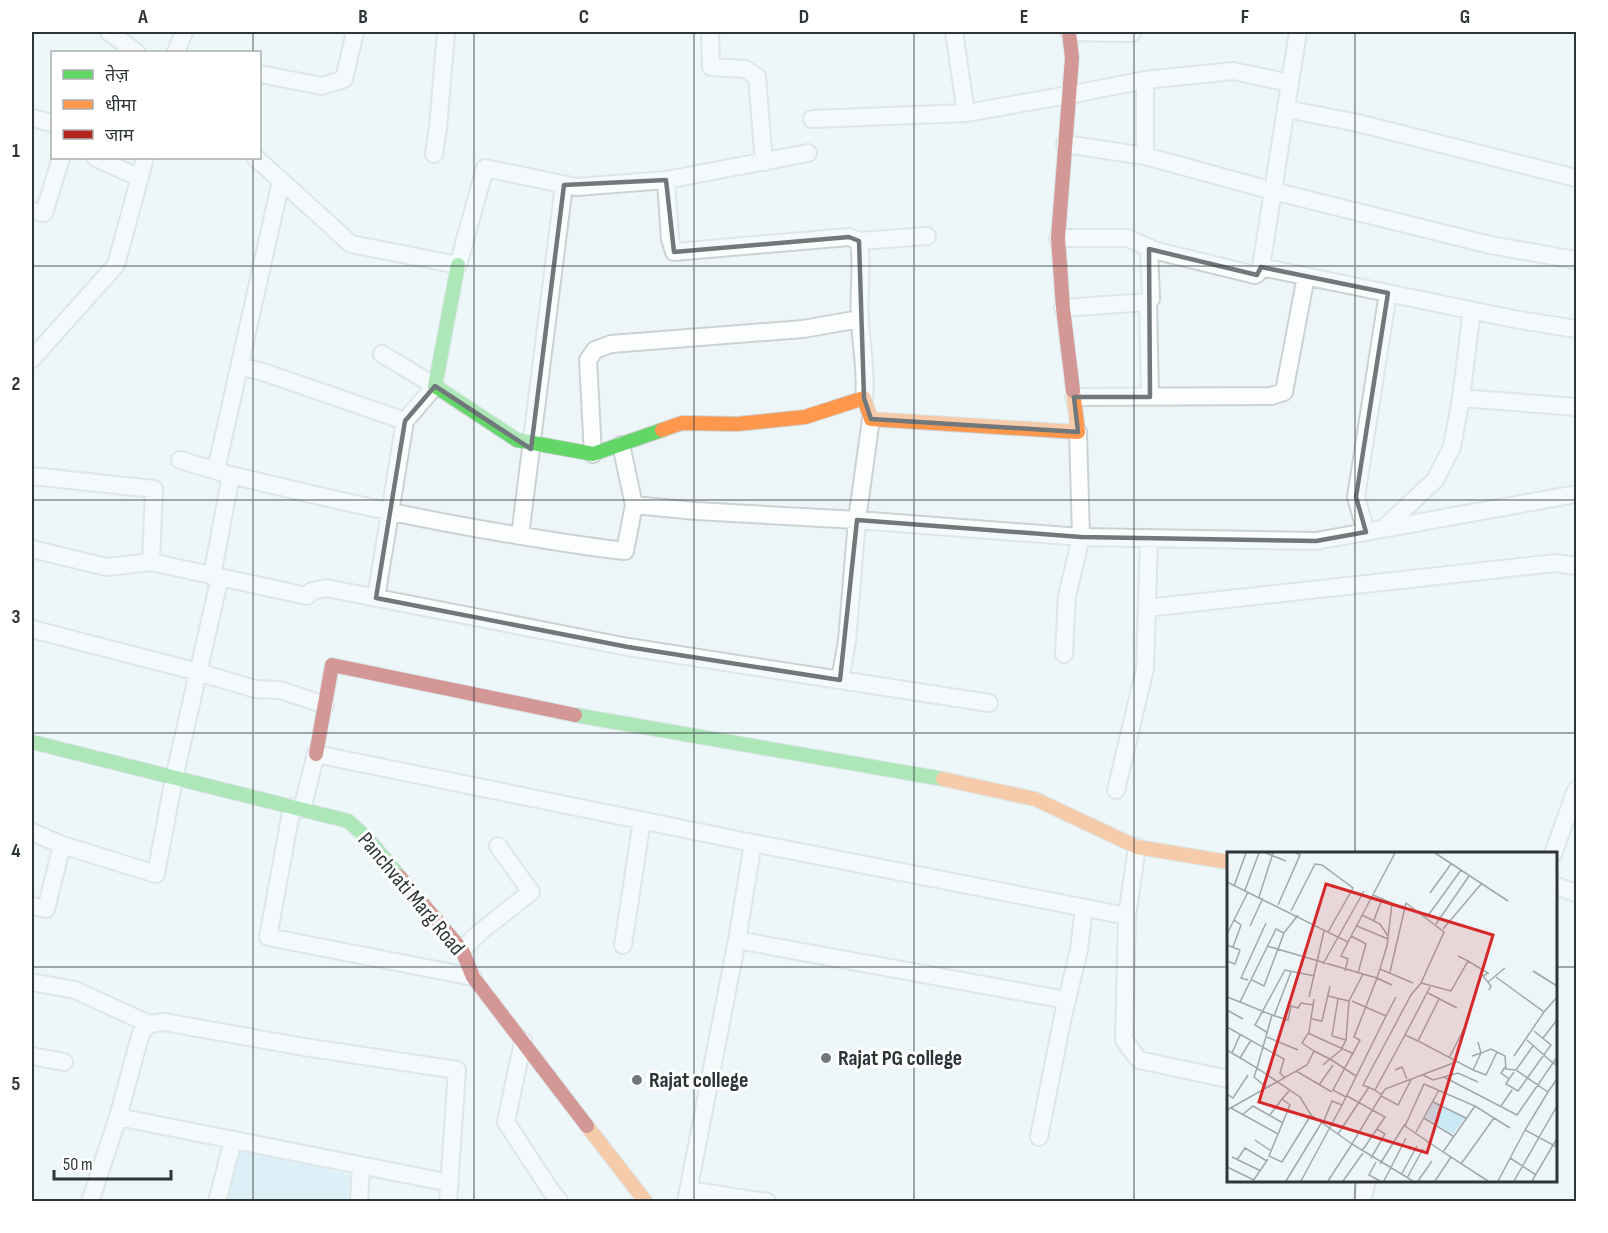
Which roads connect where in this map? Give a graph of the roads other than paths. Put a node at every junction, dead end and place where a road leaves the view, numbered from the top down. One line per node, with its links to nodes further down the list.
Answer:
1 (109, 32): 10 (street)
2 (184, 32): 11 (street)
3 (355, 32): 12 (street)
4 (446, 32): 23 (street)
5 (710, 32): 29 (street)
6 (954, 32): 17 (street)
7 (1069, 32): 9 (street); 15 (street)
8 (1298, 32): 14 (street)
9 (1132, 33)
10 (135, 51)
11 (176, 51)
12 (261, 74)
13 (1145, 80): 14 (street); 15 (street); 24 (street)
14 (1290, 83): 16 (street)
15 (1068, 95): 17 (street); 21 (street)
16 (1286, 109): 31 (street); 35 (street)
17 (966, 113): 19 (street)
18 (32, 118): 20 (street)
19 (812, 119)
20 (51, 123)
21 (1065, 144): 24 (street); 38 (street)
22 (808, 153): 29 (street)
23 (434, 154)
24 (1145, 156): 35 (street)
25 (61, 159): 36 (street)
26 (98, 159): 30 (street)
27 (145, 159): 30 (street)
28 (257, 159): 33 (street)
29 (764, 162): 32 (street)
30 (140, 178): 52 (street)
31 (1576, 178)
32 (666, 180): 34 (street); 39 (street)
33 (281, 181): 42 (street); 53 (street)
34 (564, 184): 42 (street); 63 (street)
35 (1273, 191): 41 (street); 43 (street)
36 (32, 211)
37 (927, 236): 39 (street)
38 (1058, 238): 40 (street); 47 (street)
39 (859, 241): 49 (street)
40 (1152, 249): 43 (street); 46 (street)
41 (1576, 260)
42 (458, 265): 54 (street)
43 (1261, 267): 44 (street)
44 (1306, 276): 45 (street); 56 (street)
45 (1388, 292): 48 (street); 74 (street)
46 (1148, 302): 47 (street); 56 (street)
47 (1064, 308): 55 (street)
48 (1472, 310): 50 (street); 58 (street)
49 (860, 318): 57 (street); 65 (street)
50 (1576, 329)
51 (382, 354): 54 (street)
52 (32, 359)
53 (240, 366): 61 (street); 67 (street)
54 (435, 386): 61 (street); 63 (street)
55 (1074, 397): 56 (street); 62 (street)
56 (1150, 397)
57 (864, 398): 60 (street); 64 (street)
58 (1461, 398): 59 (street); 73 (street)
59 (1576, 407)
60 (871, 419): 62 (street); 72 (street)
61 (405, 421): 71 (street)
62 (1078, 432): 76 (street)
63 (531, 443): 65 (street); 75 (street)
64 (621, 445): 65 (street); 70 (street)
65 (593, 454)
66 (180, 460): 67 (street)
67 (224, 473): 71 (street); 81 (street)
68 (32, 476): 79 (street)
69 (1576, 494): 73 (street)
70 (634, 505): 72 (street); 75 (street)
71 (390, 511): 75 (street); 82 (street)
72 (857, 520): 76 (street); 87 (street)
73 (1384, 528): 74 (street)
74 (1366, 532): 77 (street)
75 (520, 536)
76 (1081, 537): 77 (street); 85 (street)
77 (1149, 538): 83 (street)
78 (32, 549): 79 (street)
79 (151, 562): 81 (street)
80 (1576, 566): 83 (street)
81 (216, 576): 82 (street); 86 (street)
82 (376, 598): 87 (street)
83 (1147, 608): 93 (street)
84 (32, 629): 86 (street)
85 (1064, 654)
86 (198, 672): 89 (street); 92 (street)
87 (840, 680): 88 (street)
88 (989, 703)
89 (325, 705): 91 (street); 102 (street)
90 (32, 742): 92 (street, Panchvati Marg Road)
91 (316, 754): 95 (street); 96 (street)
92 (174, 778): 95 (street, Panchvati Marg Road); 100 (street)
93 (1116, 790)
94 (1576, 790): 97 (street)
95 (297, 808): 112 (street, Panchvati Marg Road); 113 (street)
96 (642, 820): 99 (street); 111 (street)
97 (1570, 825): 103 (street)
98 (32, 832): 100 (street)
99 (753, 843): 108 (street); 110 (street)
100 (62, 845): 107 (street)
101 (498, 846): 112 (street)
102 (1137, 847): 104 (street); 109 (street)
103 (1554, 852)
104 (1227, 862)
105 (1557, 886): 106 (street)
106 (1576, 893)
107 (32, 906)
108 (1084, 908): 109 (street); 115 (street)
109 (1127, 916): 120 (street)
110 (737, 940): 115 (street); 127 (street)
111 (623, 945)
112 (462, 950): 113 (street, Panchvati Marg Road)
113 (473, 977): 117 (street, Panchvati Marg Road)
114 (32, 981): 116 (street)
115 (1066, 1000): 122 (street)
116 (149, 1024): 121 (street); 126 (street)
117 (523, 1041): 128 (street); 133 (street, Panchvati Marg Road)
118 (32, 1056): 119 (street)
119 (64, 1062)
120 (1227, 1078)
121 (118, 1117): 123 (street); 129 (street)
122 (1039, 1137)
123 (233, 1140): 124 (street); 130 (street)
124 (361, 1166): 126 (street); 131 (street)
125 (1367, 1182): 135 (street)
126 (450, 1183): 132 (street)
127 (687, 1196): 134 (street)
128 (553, 1198)
129 (90, 1202)
130 (217, 1202)
131 (359, 1202)
132 (448, 1202)
133 (646, 1202)
134 (767, 1202)
135 (1362, 1202)

